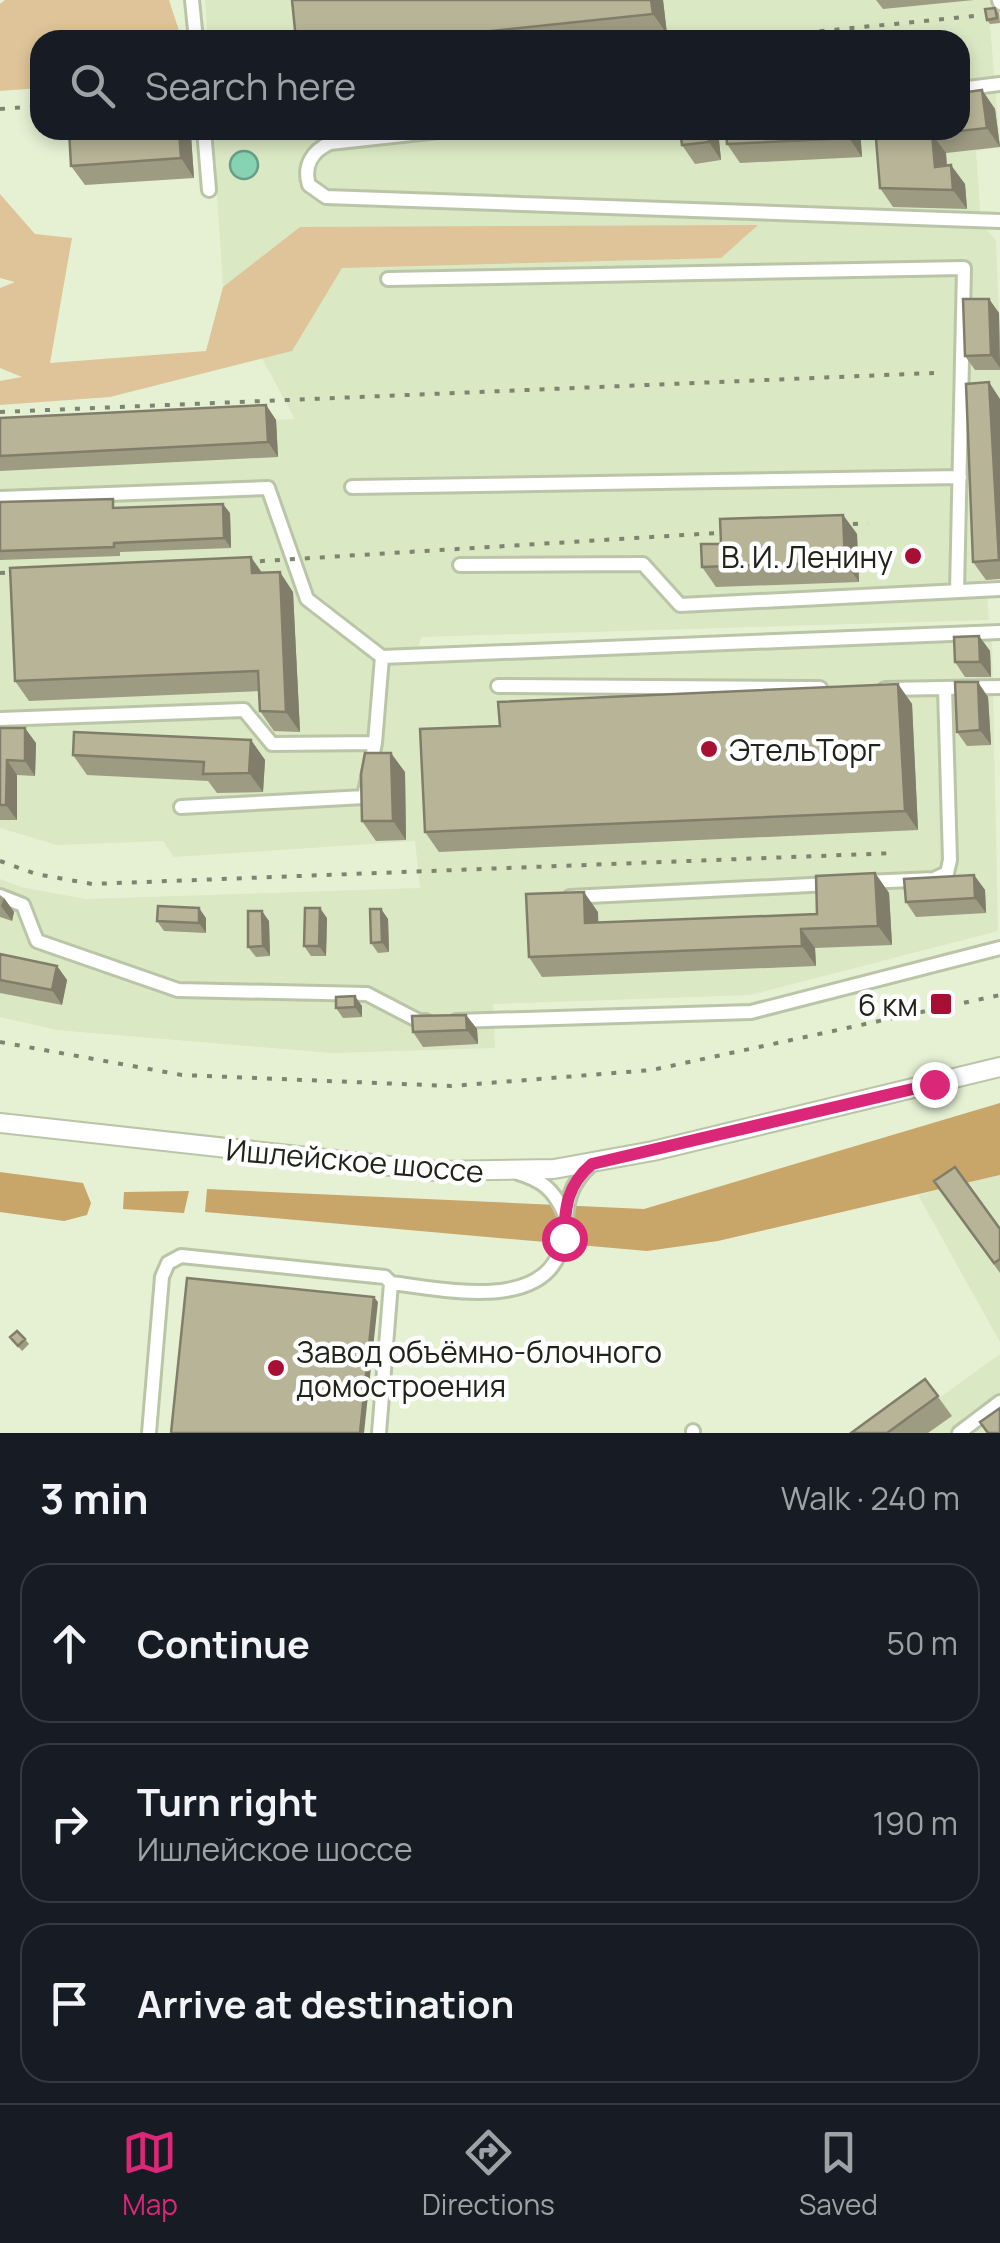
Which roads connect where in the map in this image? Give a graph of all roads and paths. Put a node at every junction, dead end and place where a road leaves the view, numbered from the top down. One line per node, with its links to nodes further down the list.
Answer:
1 (192, 0): 2 (lane)
2 (195, 30)
3 (1000, 84): 4 (lane)
4 (970, 88)
5 (205, 140): 7 (lane)
6 (357, 140): 8 (lane)
7 (209, 190)
8 (1000, 222)
9 (388, 279): 10 (lane)
10 (960, 477): 11 (lane); 15 (lane)
11 (352, 487)
12 (0, 498): 17 (lane)
13 (460, 565): 15 (lane)
14 (1000, 589): 15 (lane)
15 (957, 591)
16 (1000, 632): 17 (lane)
17 (382, 657): 24 (lane)
18 (498, 686): 20 (lane)
19 (1000, 687): 22 (lane)
20 (828, 688)
21 (867, 689): 22 (lane)
22 (945, 689): 27 (lane)
23 (0, 719): 24 (lane)
24 (376, 743): 25 (lane)
25 (181, 808)
26 (0, 896): 28 (lane)
27 (556, 898)
28 (1000, 948)
29 (1000, 1067): 31 (main road, Ишлейское шоссе)
30 (0, 1123): 32 (main road, Ишлейское шоссе)
31 (592, 1164): 32 (main road, Ишлейское шоссе); 33 (lane)
32 (511, 1171): 33 (lane)
33 (564, 1216): 34 (lane)
34 (391, 1282): 36 (lane); 37 (lane)
35 (1000, 1402): 38 (lane)
36 (149, 1433)
37 (379, 1433)
38 (958, 1433)

